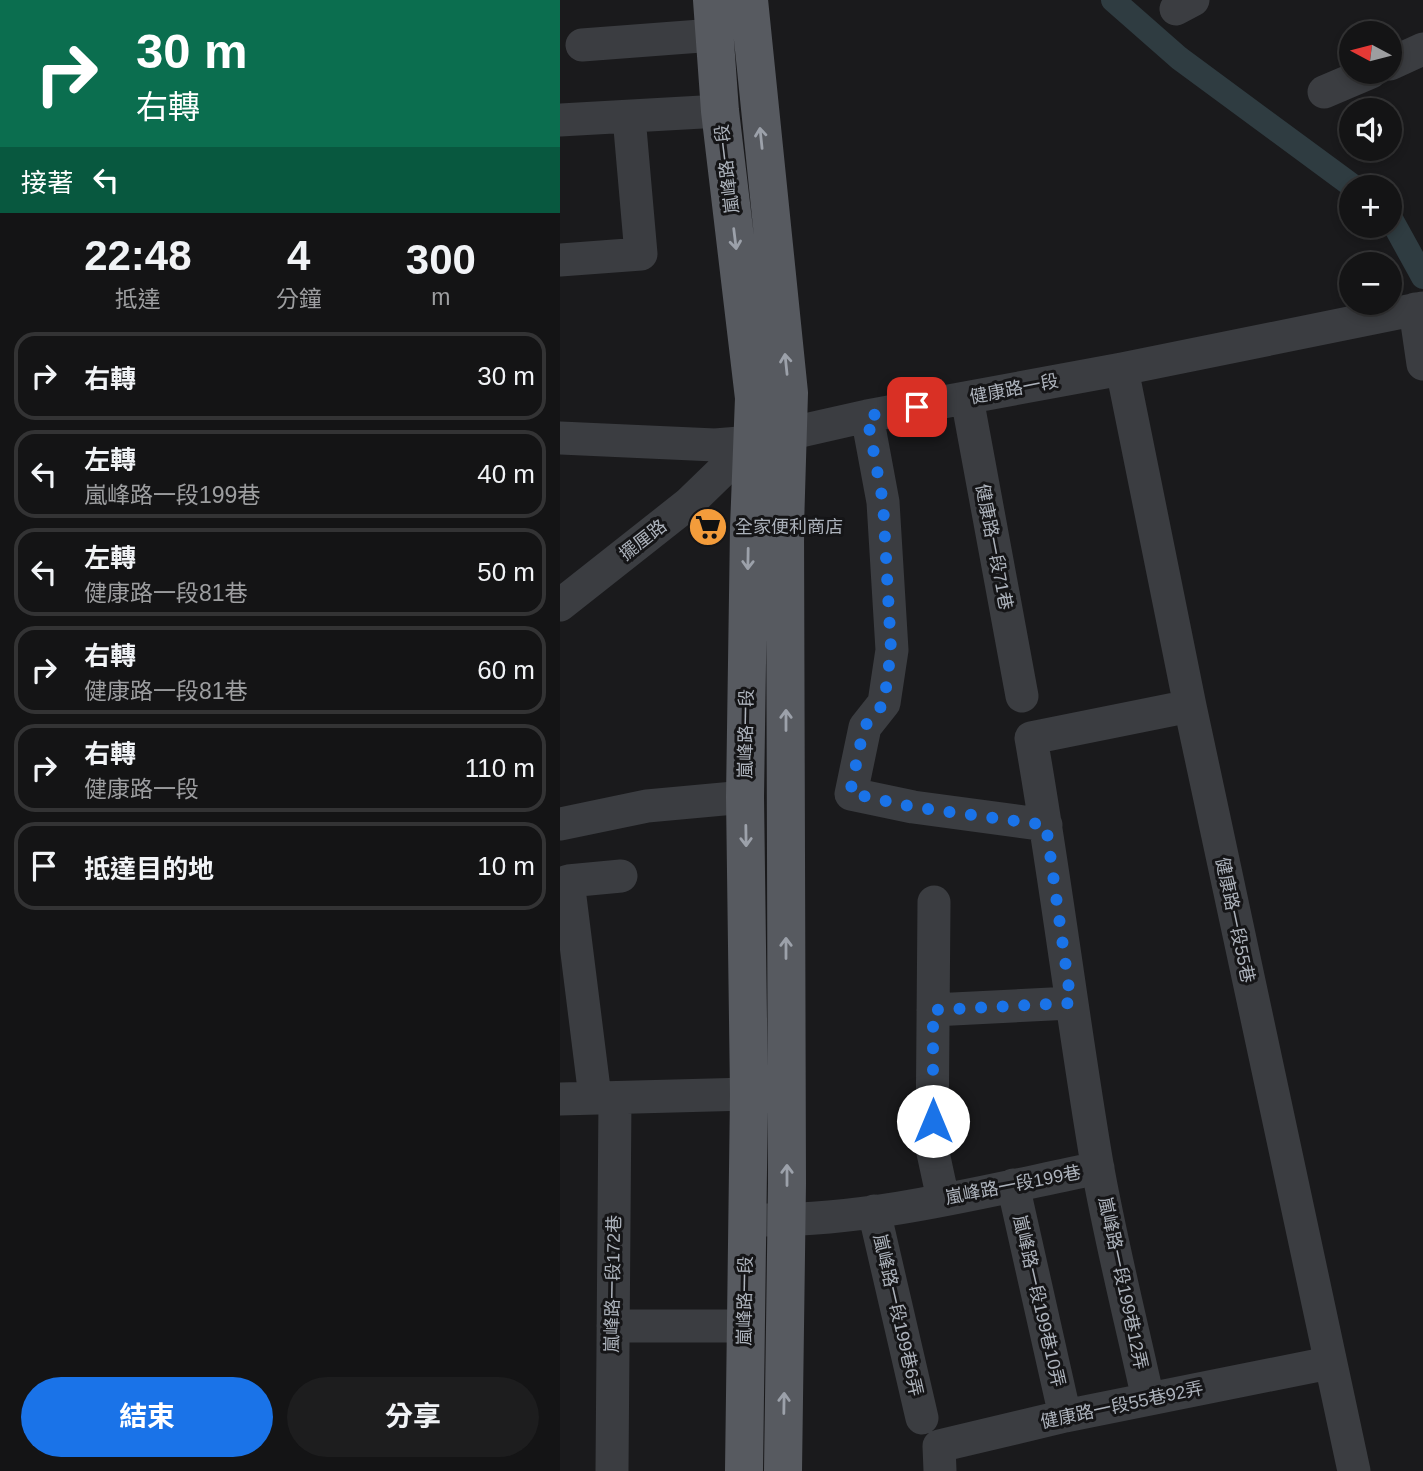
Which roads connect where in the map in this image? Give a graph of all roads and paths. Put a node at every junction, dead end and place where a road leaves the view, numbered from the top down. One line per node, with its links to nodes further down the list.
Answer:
1 (749, 0): 17 (main road, 嵐峰路一段, one-way to 1)
2 (713, 17): 3 (street); 8 (main road, 嵐峰路一段)
3 (582, 46)
4 (1423, 49): 5 (street)
5 (1402, 59)
6 (1343, 84): 7 (street)
7 (1324, 92)
8 (720, 111): 9 (street); 19 (main road, 嵐峰路一段, one-way to 19)
9 (629, 117): 10 (street); 11 (street)
10 (560, 120)
11 (560, 260)
12 (1419, 308): 13 (street); 14 (street, 健康路一段)
13 (1423, 364)
14 (1122, 369): 15 (street, 健康路一段); 22 (street, 健康路一段55巷)
15 (967, 398): 16 (street, 健康路一段); 21 (street, 健康路一段71巷)
16 (867, 416): 17 (street, 健康路一段); 25 (street)
17 (789, 432): 19 (street, 健康路一段); 38 (main road, 嵐峰路一段, one-way to 17)
18 (560, 438): 19 (street, 健康路一段)
19 (752, 442): 20 (street, 擺厘路); 23 (main road, 嵐峰路一段, one-way to 23)
20 (560, 606)
21 (1022, 696)
22 (1190, 706): 25 (street, 嵐峰路一段199巷); 41 (street, 健康路一段55巷)
23 (745, 797): 24 (street); 30 (main road, 嵐峰路一段, one-way to 30)
24 (560, 824)
25 (1046, 825): 28 (street, 嵐峰路一段199巷)
26 (621, 876): 31 (street, 嵐峰路一段172巷)
27 (934, 902): 29 (street)
28 (1071, 1003): 29 (street); 33 (street, 嵐峰路一段199巷)
29 (933, 1010): 35 (street)
30 (749, 1094): 31 (street); 37 (main road, 嵐峰路一段)
31 (605, 1097): 32 (street); 39 (street, 嵐峰路一段172巷)
32 (560, 1099)
33 (1098, 1168): 34 (street, 嵐峰路一段199巷); 42 (street, 嵐峰路一段199巷12弄)
34 (1013, 1185): 35 (street, 嵐峰路一段199巷); 43 (street, 嵐峰路一段199巷10弄)
35 (943, 1199): 36 (street, 嵐峰路一段199巷)
36 (874, 1211): 38 (street, 嵐峰路一段199巷); 44 (street, 嵐峰路一段199巷6弄)
37 (746, 1220): 38 (street, 嵐峰路一段199巷); 40 (main road, 嵐峰路一段)
38 (786, 1220): 47 (main road, 嵐峰路一段, one-way to 38)
39 (613, 1326): 40 (street); 45 (street, 嵐峰路一段172巷)
40 (745, 1326): 46 (main road, 嵐峰路一段)
41 (1329, 1363): 42 (street, 健康路一段55巷92弄); 49 (street, 健康路一段55巷)
42 (1148, 1399): 43 (street, 健康路一段55巷92弄)
43 (1065, 1416): 48 (street, 健康路一段55巷92弄)
44 (922, 1418)
45 (612, 1471)
46 (744, 1471)
47 (783, 1471)
48 (940, 1471)
49 (1354, 1471)

